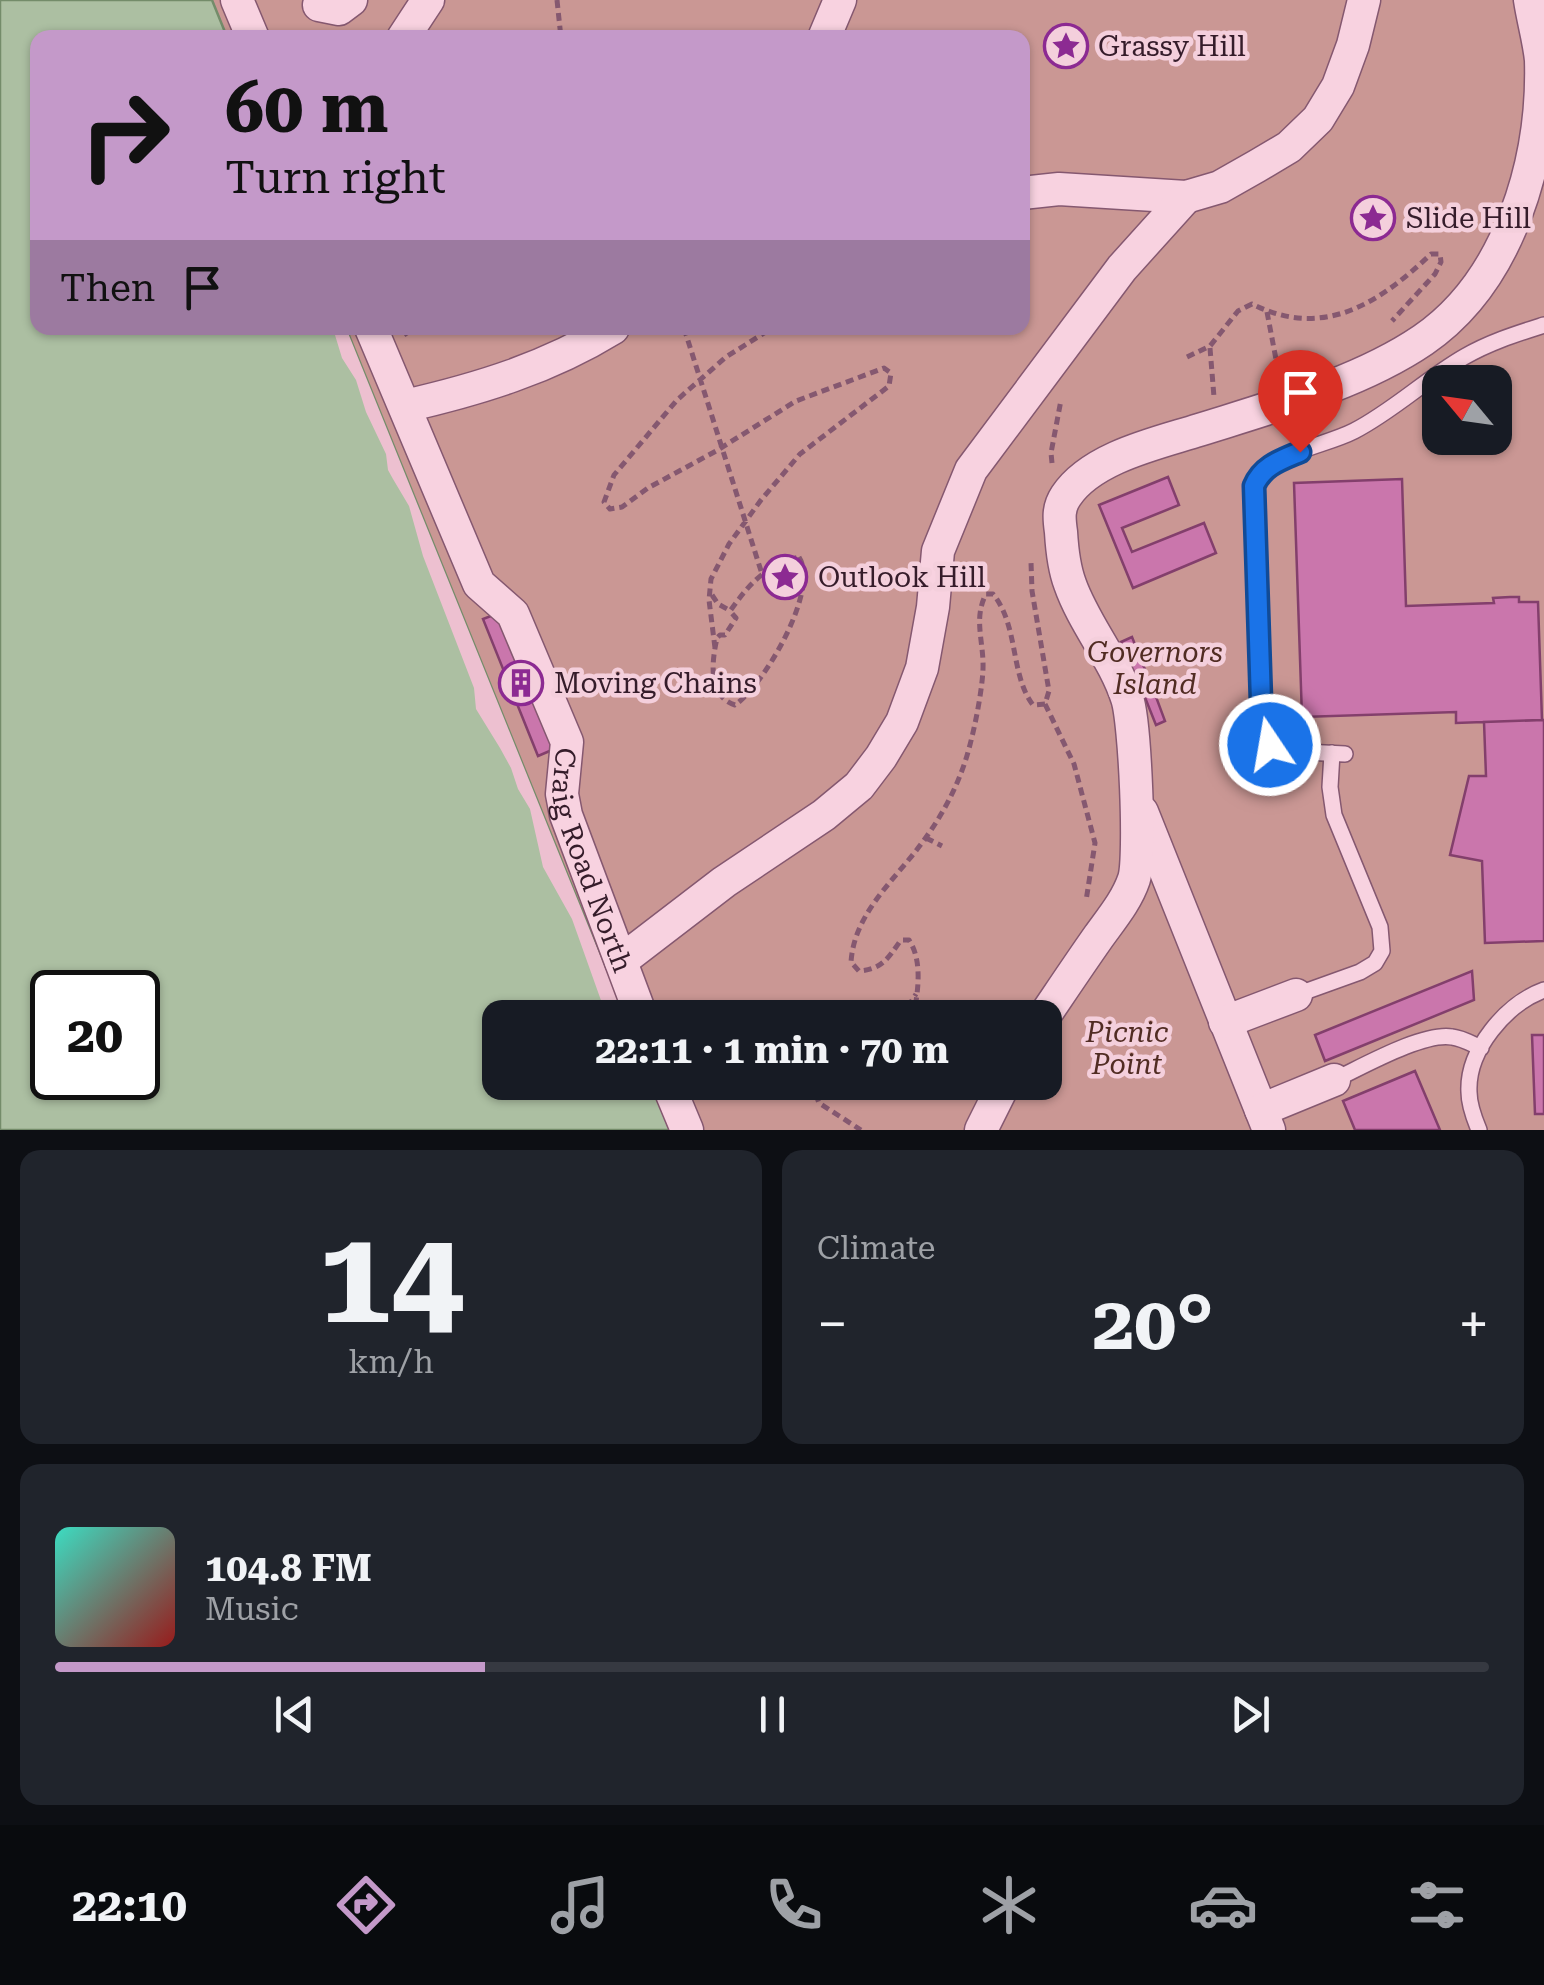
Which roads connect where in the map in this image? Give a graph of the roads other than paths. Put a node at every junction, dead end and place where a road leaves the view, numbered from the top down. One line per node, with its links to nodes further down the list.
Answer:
1 (237, 0): 6 (street)
2 (428, 0): 7 (street)
3 (840, 0): 8 (street)
4 (1364, 0): 10 (street)
5 (1530, 0): 15 (street)
6 (249, 30)
7 (408, 30)
8 (827, 30)
9 (1030, 193): 10 (street)
10 (1186, 197): 16 (street)
11 (1544, 324): 18 (lane)
12 (374, 335): 14 (street, Craig Road North)
13 (601, 335): 14 (street)
14 (405, 406): 16 (street, Craig Road North)
15 (1136, 799): 20 (street); 21 (street)
16 (621, 961): 19 (street, Craig Road North)
17 (1544, 990): 22 (lane)
18 (1296, 996): 21 (street)
19 (635, 1000)
20 (1055, 1000)
21 (1225, 1022): 26 (street)
22 (1481, 1048): 23 (lane); 29 (lane)
23 (1334, 1080): 26 (street)
24 (674, 1100): 27 (street)
25 (995, 1100): 28 (street)
26 (1265, 1120)
27 (687, 1130)
28 (981, 1130)
29 (1480, 1130)

